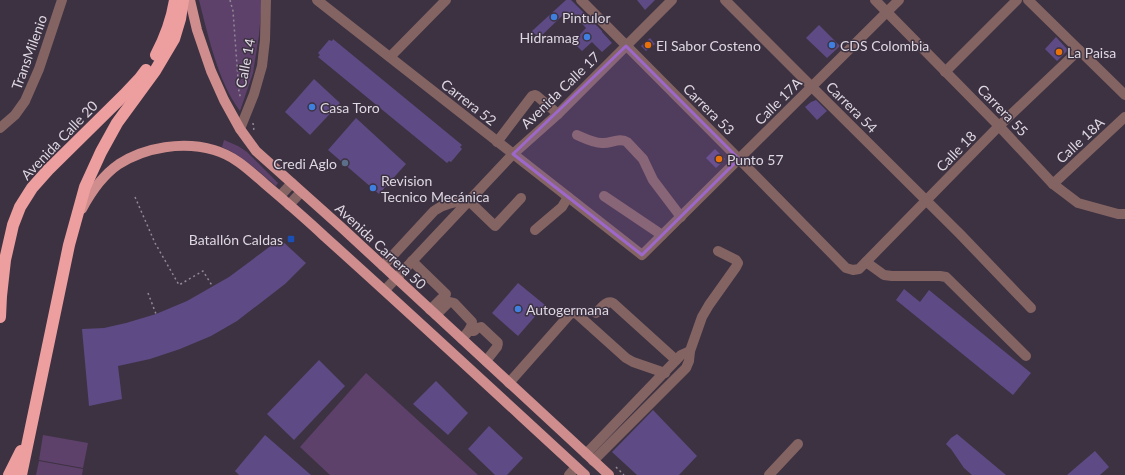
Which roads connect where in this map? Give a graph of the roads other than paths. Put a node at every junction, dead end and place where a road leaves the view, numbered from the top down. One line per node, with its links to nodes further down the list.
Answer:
1 (55, 0): 25 (street, TransMilenio)
2 (62, 0): 27 (street, TransMilenio)
3 (175, 0): 59 (highway, Avenida Calle 20)
4 (183, 0): 45 (highway)
5 (190, 0): 28 (main road, Avenida Carrera 50)
6 (266, 0): 28 (street, Calle 14)
7 (317, 0): 19 (street, Carrera 52)
8 (446, 0): 19 (street)
9 (581, 0): 17 (street, Carrera 53)
10 (672, 0): 17 (street, Avenida Calle 17)
11 (725, 0): 21 (street, Carrera 54)
12 (876, 0): 16 (street, Carrera 55)
13 (899, 0): 16 (street, Calle 17A)
14 (1017, 0): 20 (street)
15 (1028, 0): 18 (street)
16 (887, 12): 20 (street, Carrera 55); 21 (street, Calle 17A)
17 (626, 46): 23 (street, Avenida Calle 17); 32 (street, Carrera 53)
18 (1079, 50): 22 (street); 26 (street, Calle 18)
19 (390, 57): 30 (street, Carrera 52)
20 (945, 72): 26 (street, Carrera 55)
21 (812, 87): 32 (street, Calle 17A); 41 (street, Carrera 54)
22 (1125, 95)
23 (558, 114): 30 (street); 31 (street, Avenida Calle 17)
24 (1125, 117): 34 (street, Calle 18A)
25 (0, 122)
26 (999, 126): 34 (street, Carrera 55); 41 (street, Calle 18)
27 (0, 128)
28 (240, 130): 33 (main road, Avenida Carrera 50)
29 (577, 135): 44 (street)
30 (497, 142): 31 (street, Carrera 52)
31 (513, 154): 39 (street, Carrera 52); 40 (street, Avenida Calle 17)
32 (739, 159): 44 (street, Calle 17A); 53 (street, Carrera 53)
33 (292, 183): 35 (main road, Avenida Carrera 50); 36 (street)
34 (1053, 184): 43 (street, Carrera 55)
35 (301, 192): 42 (street); 52 (main road, Avenida Carrera 50)
36 (280, 196): 42 (main road); 45 (main road)
37 (604, 196): 47 (street)
38 (521, 198): 40 (street)
39 (568, 198): 46 (street); 49 (street, Carrera 52)
40 (468, 201): 50 (street, Avenida Calle 17); 52 (street)
41 (926, 201): 51 (street, Calle 18); 56 (street, Carrera 54)
42 (289, 205): 55 (main road)
43 (1125, 214)
44 (681, 217): 47 (street, Calle 17A)
45 (73, 229): 68 (highway)
46 (536, 230)
47 (662, 235): 49 (street, Calle 17A)
48 (718, 251): 62 (street)
49 (642, 256)
50 (412, 261): 54 (street, Avenida Calle 17); 57 (street)
51 (866, 262): 53 (street, Calle 18); 63 (street)
52 (383, 266): 54 (main road, Avenida Carrera 50)
53 (853, 270)
54 (396, 278): 55 (street, Avenida Calle 17); 57 (main road, Avenida Carrera 50)
55 (385, 290): 71 (main road)
56 (1031, 308)
57 (433, 313): 60 (street); 61 (main road, Avenida Carrera 50)
58 (596, 313): 64 (street)
59 (0, 317)
60 (469, 331): 61 (street); 65 (street)
61 (462, 339): 65 (main road, Avenida Carrera 50)
62 (690, 351): 64 (street); 70 (street)
63 (1026, 356)
64 (676, 360): 66 (street)
65 (486, 361): 67 (main road, Avenida Carrera 50)
66 (665, 373): 67 (street); 70 (street)
67 (509, 383): 70 (main road, Avenida Carrera 50)
68 (29, 434): 72 (highway); 73 (highway)
69 (798, 444): 77 (street)
70 (590, 457): 76 (main road, Avenida Carrera 50)
71 (576, 467): 74 (street); 75 (main road)
72 (9, 475)
73 (21, 475)
74 (569, 475)
75 (585, 475)
76 (609, 475)
77 (769, 475)

